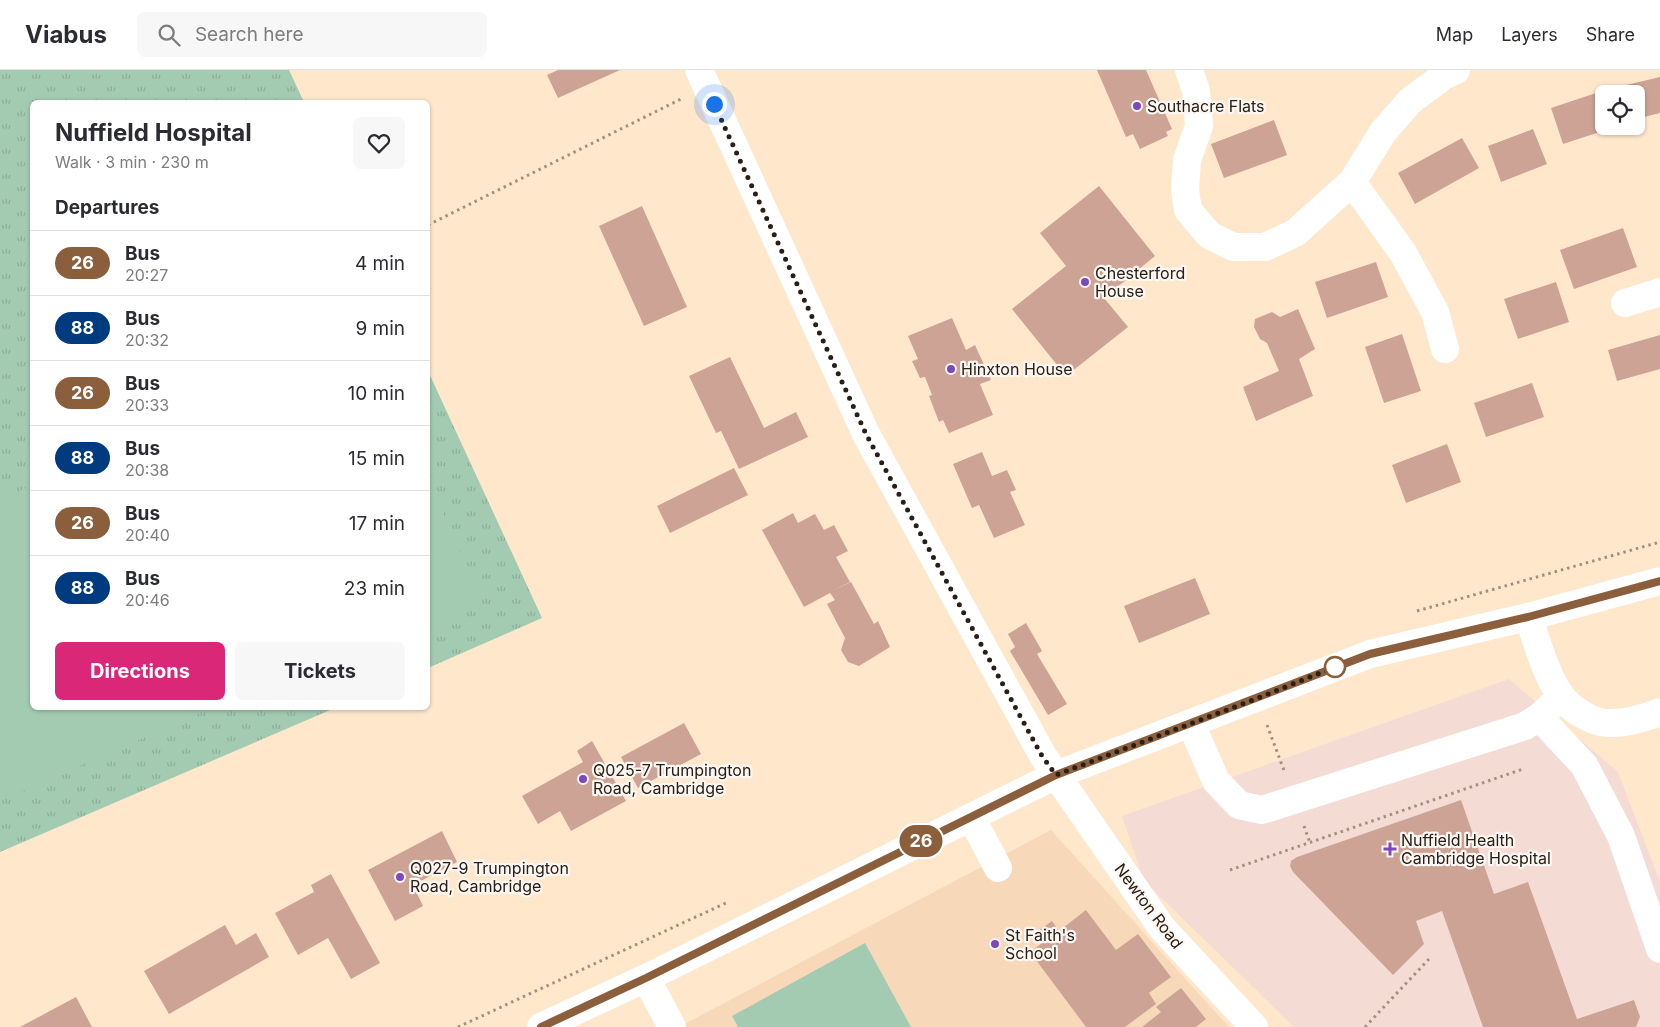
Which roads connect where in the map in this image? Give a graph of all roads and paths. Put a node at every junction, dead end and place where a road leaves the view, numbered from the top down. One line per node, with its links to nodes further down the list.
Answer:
1 (1189, 70): 4 (street)
2 (1456, 70): 4 (street)
3 (703, 78): 5 (path); 18 (street, Newton Road)
4 (1352, 182): 8 (street)
5 (430, 224)
6 (1660, 292): 7 (street)
7 (1625, 302)
8 (1445, 348)
9 (1660, 542): 11 (path)
10 (1660, 581): 12 (street)
11 (1409, 614)
12 (1528, 617): 13 (street); 16 (street)
13 (1561, 697): 14 (street); 15 (street)
14 (1660, 712)
15 (1539, 717): 16 (street); 22 (street)
16 (1191, 724): 18 (street)
17 (1523, 769): 21 (path)
18 (1056, 775): 19 (street); 27 (street, Newton Road)
19 (970, 817): 20 (street); 24 (street)
20 (998, 868)
21 (1230, 870)
22 (1660, 948)
23 (1429, 960): 28 (path)
24 (646, 978): 25 (street); 26 (street)
25 (541, 1027)
26 (672, 1027)
27 (1254, 1027)
28 (1365, 1027)

